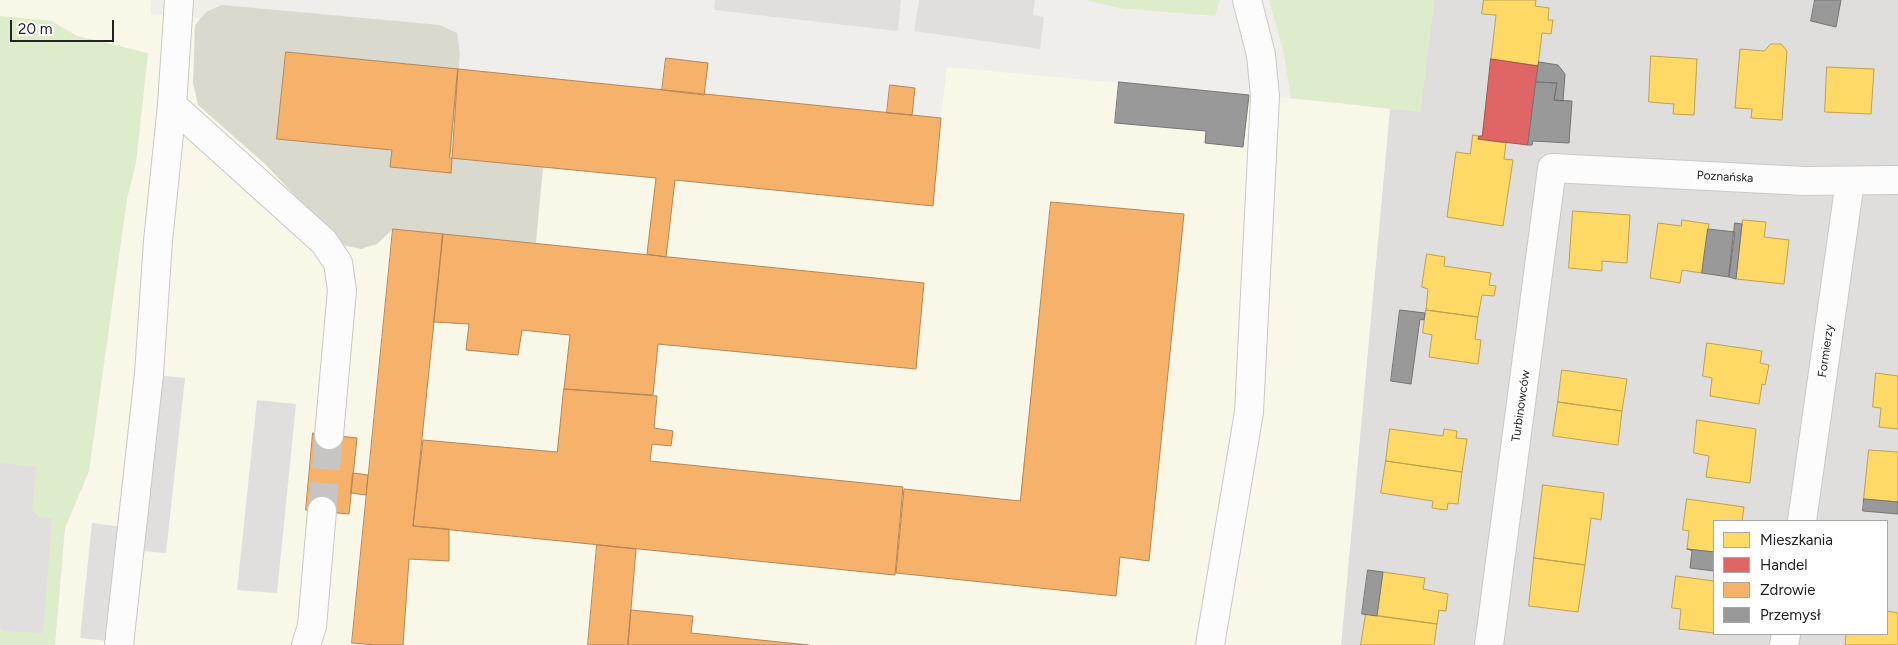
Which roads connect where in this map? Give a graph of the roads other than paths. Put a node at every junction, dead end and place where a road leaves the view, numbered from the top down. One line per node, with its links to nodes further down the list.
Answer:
1 (179, 0): 3 (street)
2 (1247, 0): 13 (street)
3 (172, 105): 7 (street); 10 (street)
4 (1552, 168): 6 (street, Poznańska); 14 (street, Turbinowców)
5 (1898, 180): 6 (street, Poznańska)
6 (1850, 181): 9 (street, Formierzy)
7 (329, 435)
8 (322, 511): 11 (street)
9 (1802, 520)
10 (120, 632): 12 (street)
11 (309, 636)
12 (134, 645)
13 (1210, 645)
14 (1489, 645)

